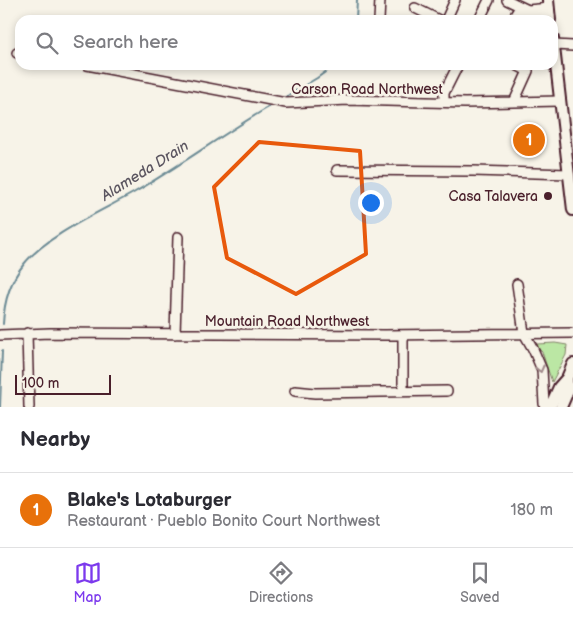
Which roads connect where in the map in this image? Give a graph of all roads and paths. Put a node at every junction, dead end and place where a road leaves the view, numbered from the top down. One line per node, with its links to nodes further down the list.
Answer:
1 (380, 0): 8 (street)
2 (455, 0): 10 (street)
3 (489, 0): 11 (street)
4 (507, 0): 6 (street)
5 (415, 8): 9 (street)
6 (519, 9): 12 (street); 13 (street)
7 (549, 11): 14 (street)
8 (379, 15)
9 (429, 15)
10 (448, 15)
11 (482, 15)
12 (515, 15)
13 (529, 15)
14 (535, 15)
15 (558, 43): 16 (street)
16 (573, 46)
17 (114, 70): 21 (street, Carson Road Northwest)
18 (456, 70): 21 (street)
19 (526, 70): 22 (street)
20 (556, 70): 23 (main road)
21 (444, 102): 22 (street, Carson Road Northwest)
22 (514, 102): 23 (street, Carson Road Northwest)
23 (560, 102): 25 (main road)
24 (336, 170): 25 (street)
25 (568, 174): 26 (main road)
26 (573, 210)
27 (178, 238): 32 (street)
28 (517, 284): 30 (street)
29 (27, 333): 32 (street, Mountain Road Northwest); 33 (street, Mountain Road Northwest); 40 (street)
30 (524, 333): 31 (street, Mountain Road Northwest); 34 (street, Mountain Road Northwest); 41 (street, one-way to 41)
31 (573, 333)
32 (175, 334): 34 (street, Mountain Road Northwest)
33 (0, 335)
34 (403, 335): 38 (street)
35 (573, 364): 36 (main road)
36 (570, 384): 41 (main road); 42 (main road)
37 (295, 391): 38 (street)
38 (403, 391): 39 (street)
39 (447, 391)
40 (29, 407)
41 (548, 407)
42 (561, 407)

